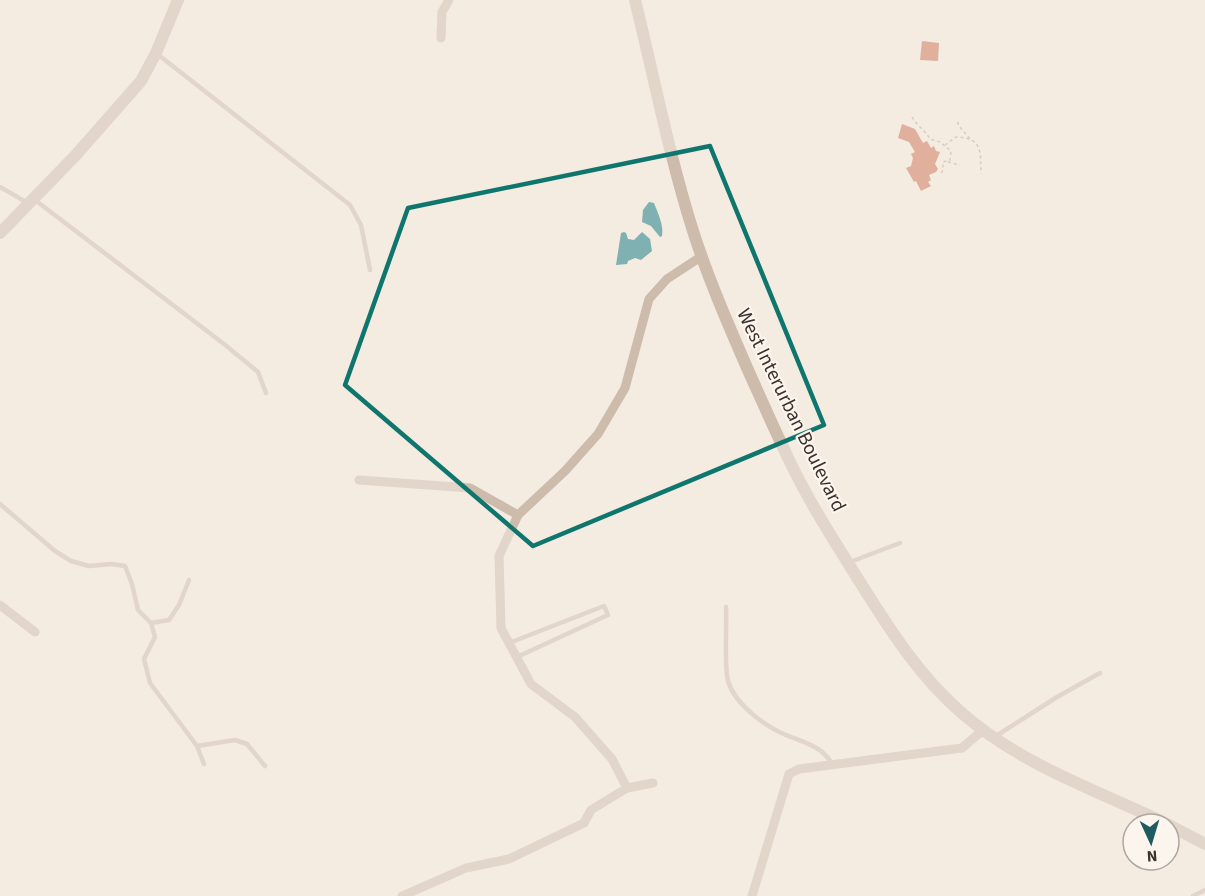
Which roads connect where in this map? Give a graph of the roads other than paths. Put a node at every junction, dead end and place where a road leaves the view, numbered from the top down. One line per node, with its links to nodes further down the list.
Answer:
1 (449, 0): 4 (street)
2 (635, 0): 9 (street, West Interurban Boulevard)
3 (177, 1): 5 (street)
4 (441, 38)
5 (156, 53): 7 (street); 10 (lane)
6 (0, 188): 7 (lane)
7 (31, 201): 8 (street); 11 (lane)
8 (0, 233)
9 (702, 256): 14 (street); 16 (street, West Interurban Boulevard)
10 (370, 270)
11 (266, 393)
12 (359, 480): 14 (street)
13 (0, 504): 20 (lane)
14 (518, 515): 22 (street)
15 (900, 543): 16 (lane)
16 (848, 563): 25 (street, West Interurban Boulevard)
17 (189, 580): 20 (lane)
18 (0, 605): 21 (street)
19 (726, 608): 29 (lane)
20 (151, 623): 27 (lane)
21 (35, 632)
22 (509, 643): 23 (street); 23 (lane)
23 (517, 657): 32 (street)
24 (1100, 673): 26 (lane)
25 (983, 730): 26 (street, West Interurban Boulevard); 29 (street)
26 (993, 738): 33 (street, West Interurban Boulevard)
27 (197, 746): 28 (lane); 30 (lane)
28 (204, 764)
29 (832, 764): 38 (street)
30 (265, 766)
31 (653, 783): 32 (street)
32 (627, 788): 37 (street)
33 (1140, 812)
34 (1181, 831): 35 (street, West Interurban Boulevard)
35 (1205, 844)
36 (1205, 890): 39 (lane)
37 (402, 896)
38 (752, 896)
39 (1193, 896)

